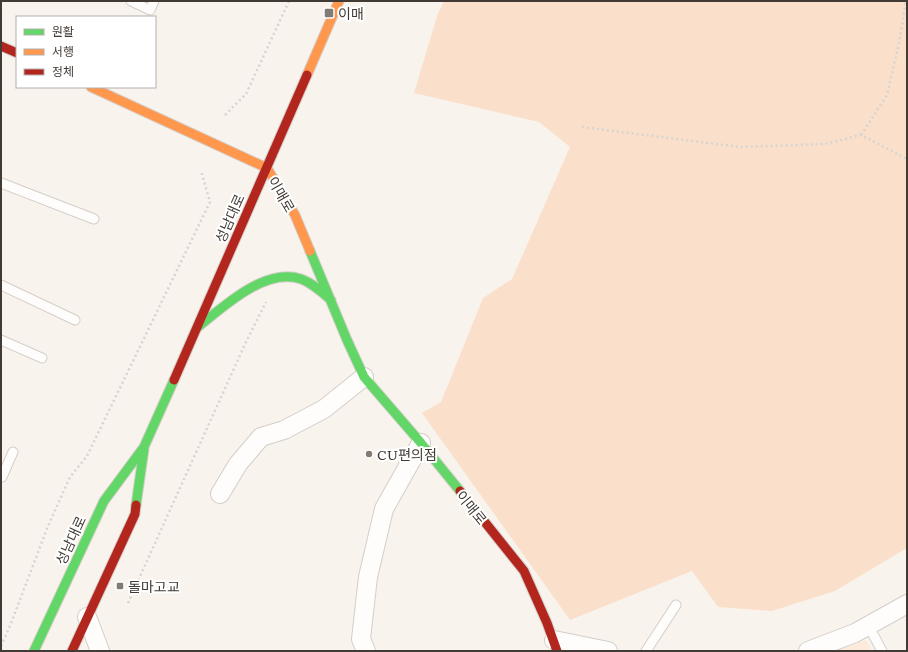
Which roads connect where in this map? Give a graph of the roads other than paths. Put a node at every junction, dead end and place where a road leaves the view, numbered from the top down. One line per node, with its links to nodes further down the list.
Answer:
1 (131, 1): 2 (lane)
2 (154, 1)
3 (339, 1): 7 (main road, 성남대로)
4 (1, 46): 5 (main road)
5 (16, 53)
6 (93, 88): 7 (main road, 이매로)
7 (267, 168): 11 (main road, 이매로); 13 (main road, 성남대로)
8 (1, 183): 9 (lane)
9 (94, 219)
10 (1, 285): 12 (lane)
11 (331, 300): 13 (main road); 16 (main road, 이매로)
12 (75, 320)
13 (197, 327): 18 (main road, 성남대로)
14 (1, 340): 15 (lane)
15 (42, 358)
16 (364, 377): 17 (main road, 이매로); 21 (street)
17 (421, 443): 26 (main road, 이매로); 30 (street)
18 (144, 447): 24 (main road, 성남대로); 27 (main road, 성남대로)
19 (13, 452): 20 (lane)
20 (1, 476)
21 (220, 494)
22 (907, 604): 25 (street)
23 (676, 605): 32 (lane)
24 (87, 616): 28 (main road, 성남대로); 29 (street)
25 (868, 625): 33 (street); 34 (lane)
26 (556, 646): 31 (street)
27 (34, 651)
28 (72, 651)
29 (100, 651)
30 (366, 651)
31 (608, 651)
32 (646, 651)
33 (808, 651)
34 (882, 651)

